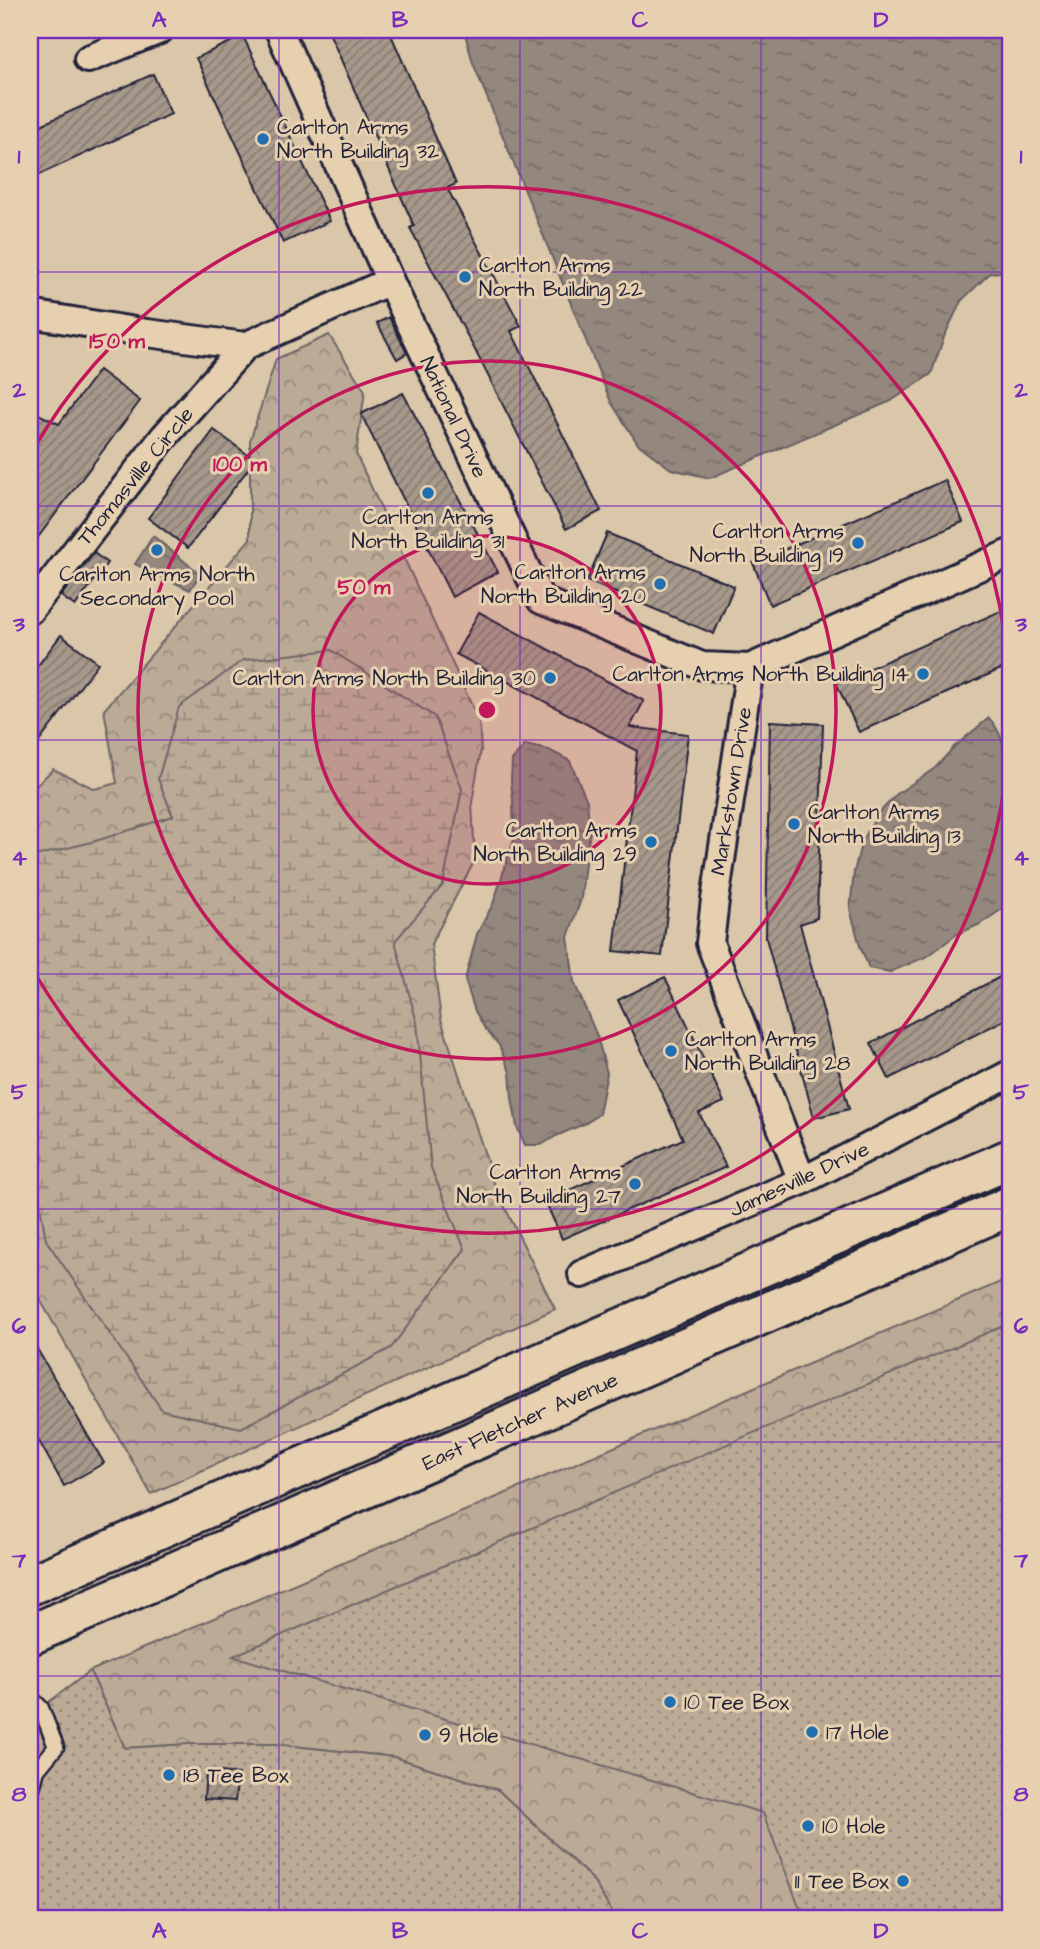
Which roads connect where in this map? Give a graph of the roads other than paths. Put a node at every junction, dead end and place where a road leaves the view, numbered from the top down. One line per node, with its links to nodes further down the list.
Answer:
1 (160, 30): 3 (street)
2 (279, 30): 4 (street, National Drive)
3 (88, 59)
4 (390, 281): 6 (street, Thomasville Circle); 9 (street, National Drive)
5 (30, 314): 6 (street)
6 (245, 345): 8 (street, Thomasville Circle)
7 (1010, 553): 9 (street)
8 (30, 610)
9 (750, 668): 12 (street, Markstown Drive)
10 (1010, 1074): 12 (street, Jamesville Drive)
11 (1010, 1159): 15 (main road, East Fletcher Avenue)
12 (802, 1181): 14 (street, Jamesville Drive)
13 (1010, 1206): 15 (main road, East Fletcher Avenue)
14 (582, 1274)
15 (771, 1287): 16 (main road, East Fletcher Avenue); 17 (main road, East Fletcher Avenue)
16 (30, 1586)
17 (30, 1635)
18 (30, 1696): 20 (lane)
19 (30, 1756): 20 (lane)
20 (33, 1771): 21 (lane)
21 (30, 1796)

